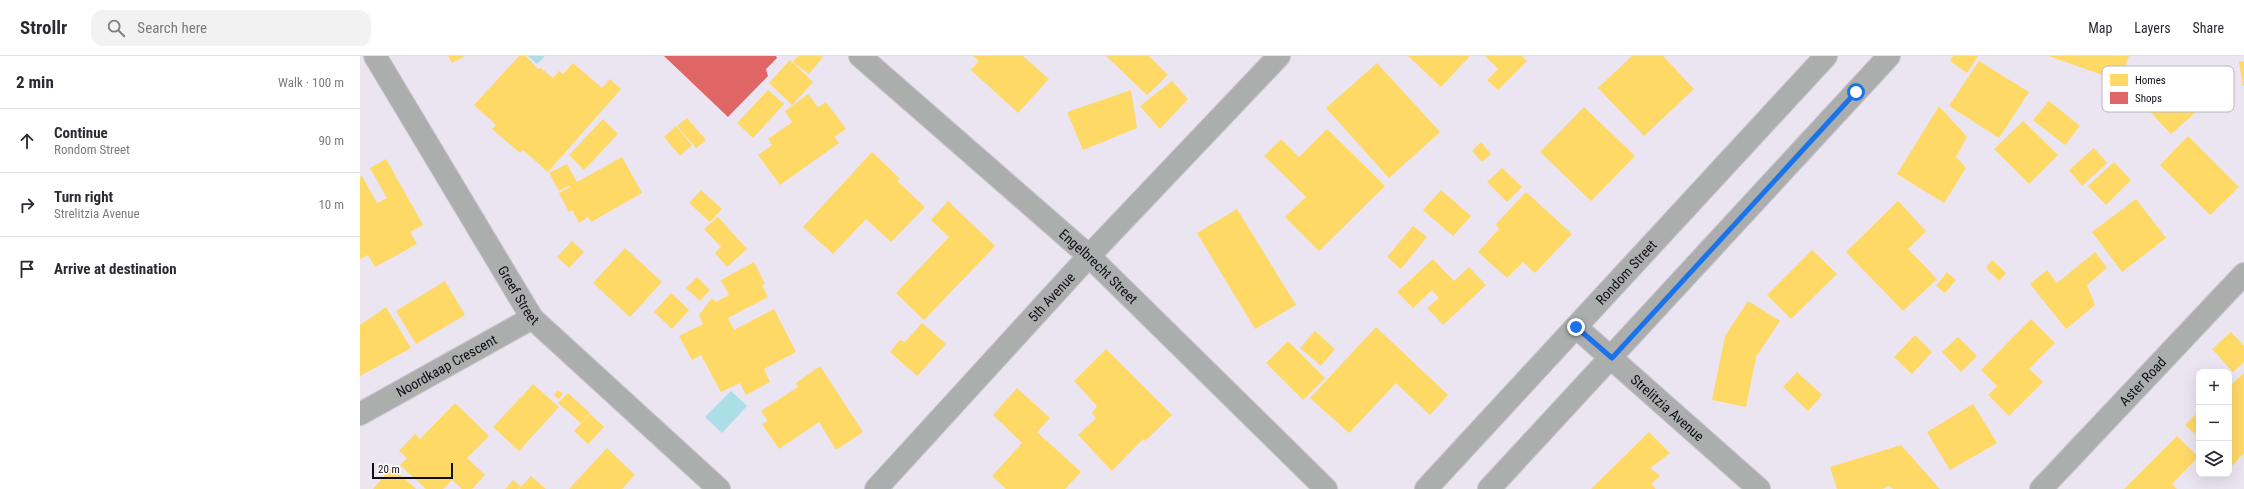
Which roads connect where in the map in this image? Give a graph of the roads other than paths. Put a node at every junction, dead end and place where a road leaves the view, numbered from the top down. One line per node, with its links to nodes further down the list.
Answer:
1 (375, 56): 8 (street, Greef Street)
2 (860, 56): 6 (street, Engelbrecht Street)
3 (1279, 56): 6 (street, 5th Avenue)
4 (1826, 56): 9 (street, Rondom Street)
5 (1889, 56): 10 (street)
6 (1089, 256): 13 (street, 5th Avenue); 14 (street, Engelbrecht Street)
7 (2244, 274): 18 (street, Aster Road)
8 (532, 318): 11 (street, Noordkaap Crescent); 12 (street, Greef Street)
9 (1576, 327): 10 (street, Strelitzia Avenue); 15 (street, Rondom Street)
10 (1612, 358): 16 (street); 17 (street, Strelitzia Avenue)
11 (360, 414)
12 (719, 489)
13 (876, 489)
14 (1326, 489)
15 (1426, 489)
16 (1489, 489)
17 (1758, 489)
18 (2041, 489)

